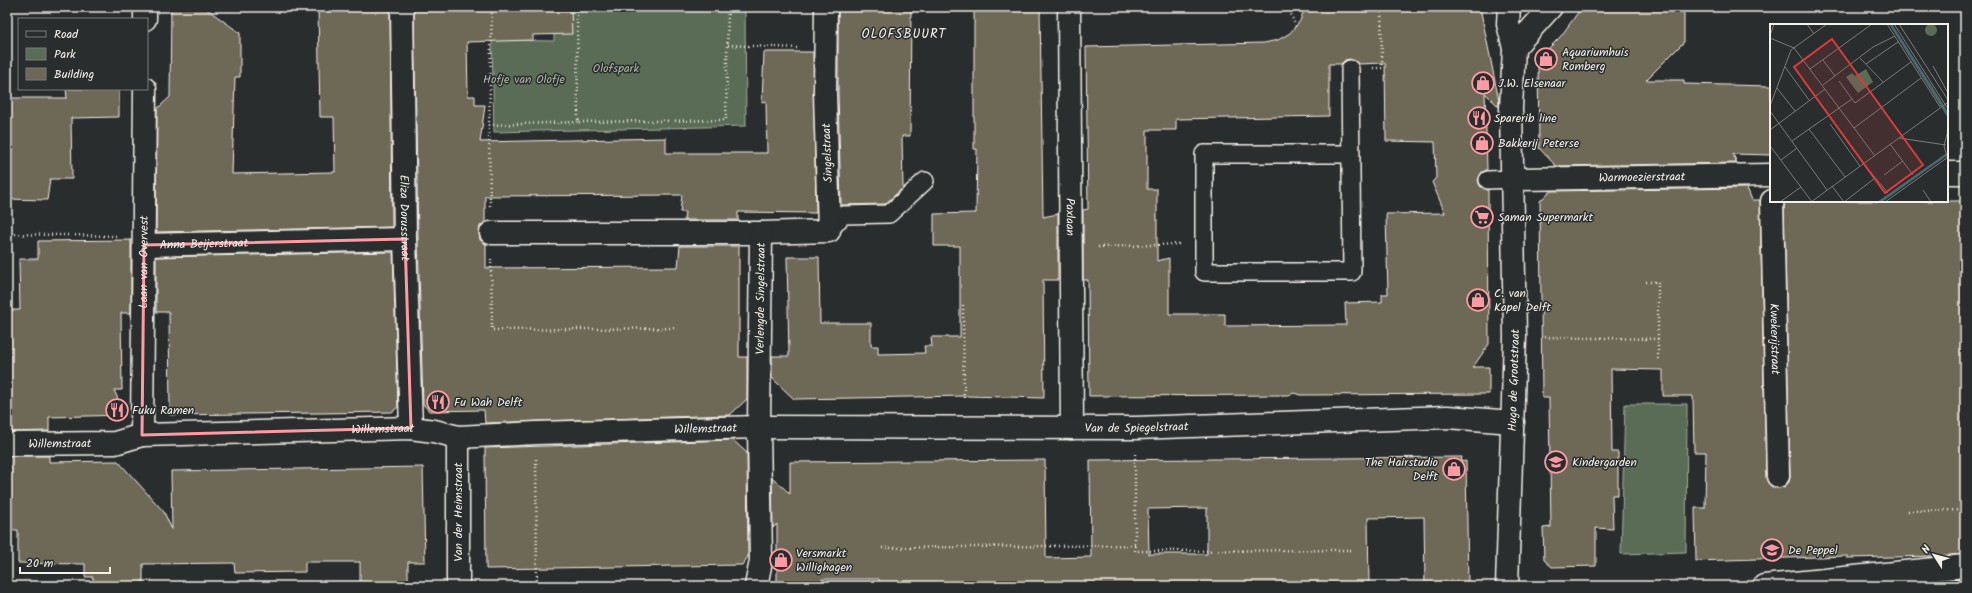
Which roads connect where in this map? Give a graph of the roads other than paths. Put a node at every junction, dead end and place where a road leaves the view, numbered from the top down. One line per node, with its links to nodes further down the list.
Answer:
1 (145, 7): 7 (street)
2 (402, 7): 22 (street, Eliza Dorusstraat)
3 (826, 7): 19 (street, Singelstraat)
4 (1070, 7): 27 (street, Paxlaan)
5 (1509, 7): 8 (street, Hugo de Grootstraat)
6 (1551, 7): 8 (street)
7 (145, 18)
8 (1514, 48): 15 (street, Hugo de Grootstraat)
9 (1350, 69): 11 (lane)
10 (145, 90): 23 (street, Laan van Overvest)
11 (1351, 154): 11 (lane)
12 (1948, 173): 13 (street)
13 (1965, 173)
14 (1770, 175): 15 (street, Warmoezierstraat)
15 (1514, 179): 16 (lane); 24 (street, Hugo de Grootstraat)
16 (1488, 180)
17 (925, 181): 19 (lane)
18 (1772, 202): 31 (street, Kwekerijstraat)
19 (829, 230): 21 (street)
20 (491, 233): 21 (street, Verlengde Singelstraat)
21 (761, 233): 25 (street, Verlengde Singelstraat)
22 (405, 239): 23 (street, Anna Beijerstraat); 26 (street, Eliza Dorusstraat)
23 (144, 245): 28 (street, Laan van Overvest)
24 (1513, 422): 27 (street, Van de Spiegelstraat); 35 (street, Hugo de Grootstraat)
25 (759, 427): 27 (street, Van de Spiegelstraat); 29 (street, Willemstraat); 34 (street, Verlengde Singelstraat)
26 (411, 428): 28 (street, Willemstraat); 29 (street, Willemstraat)
27 (1072, 428)
28 (142, 435): 30 (street, Willemstraat)
29 (458, 438): 33 (street, Van der Heimstraat)
30 (7, 444)
31 (1778, 476)
32 (1965, 566): 36 (street)
33 (458, 586)
34 (756, 586)
35 (1507, 586)
36 (1764, 586)

